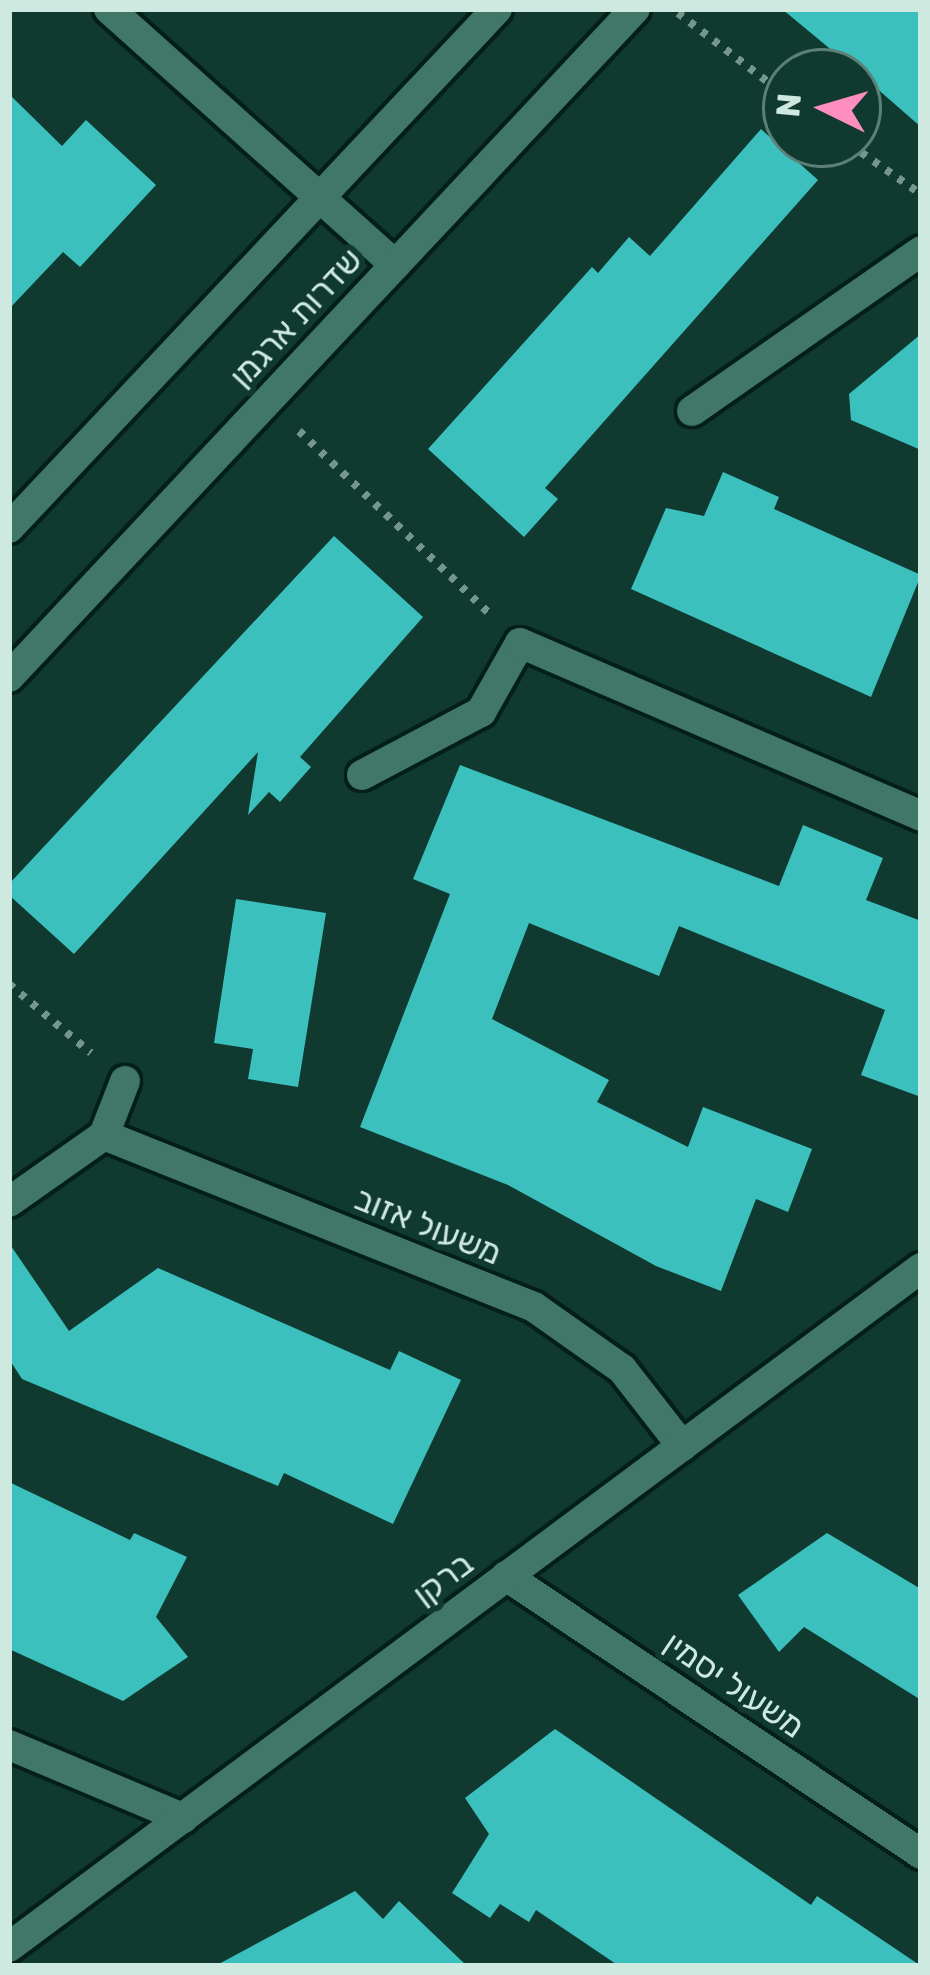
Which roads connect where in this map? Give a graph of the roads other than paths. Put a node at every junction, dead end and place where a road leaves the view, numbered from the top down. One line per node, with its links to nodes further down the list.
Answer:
1 (109, 9): 4 (street)
2 (496, 9): 4 (street, שדרות ארגמן)
3 (635, 9): 6 (street, שדרות ארגמן)
4 (320, 196): 6 (street); 8 (street, שדרות ארגמן)
5 (921, 250): 7 (street)
6 (395, 265): 9 (street, שדרות ארגמן)
7 (692, 411)
8 (9, 529)
9 (9, 677)
10 (362, 775): 11 (street)
11 (921, 816)
12 (124, 1081): 13 (street)
13 (104, 1135): 14 (street); 16 (street, משעול אזוב)
14 (9, 1202)
15 (921, 1268): 16 (street, ברקן)
16 (682, 1446): 17 (street, ברקן)
17 (506, 1576): 19 (street, ברקן); 20 (street, משעול יסמין)
18 (9, 1745): 19 (street)
19 (183, 1818): 21 (street, ברקן)
20 (921, 1854)
21 (9, 1947)

